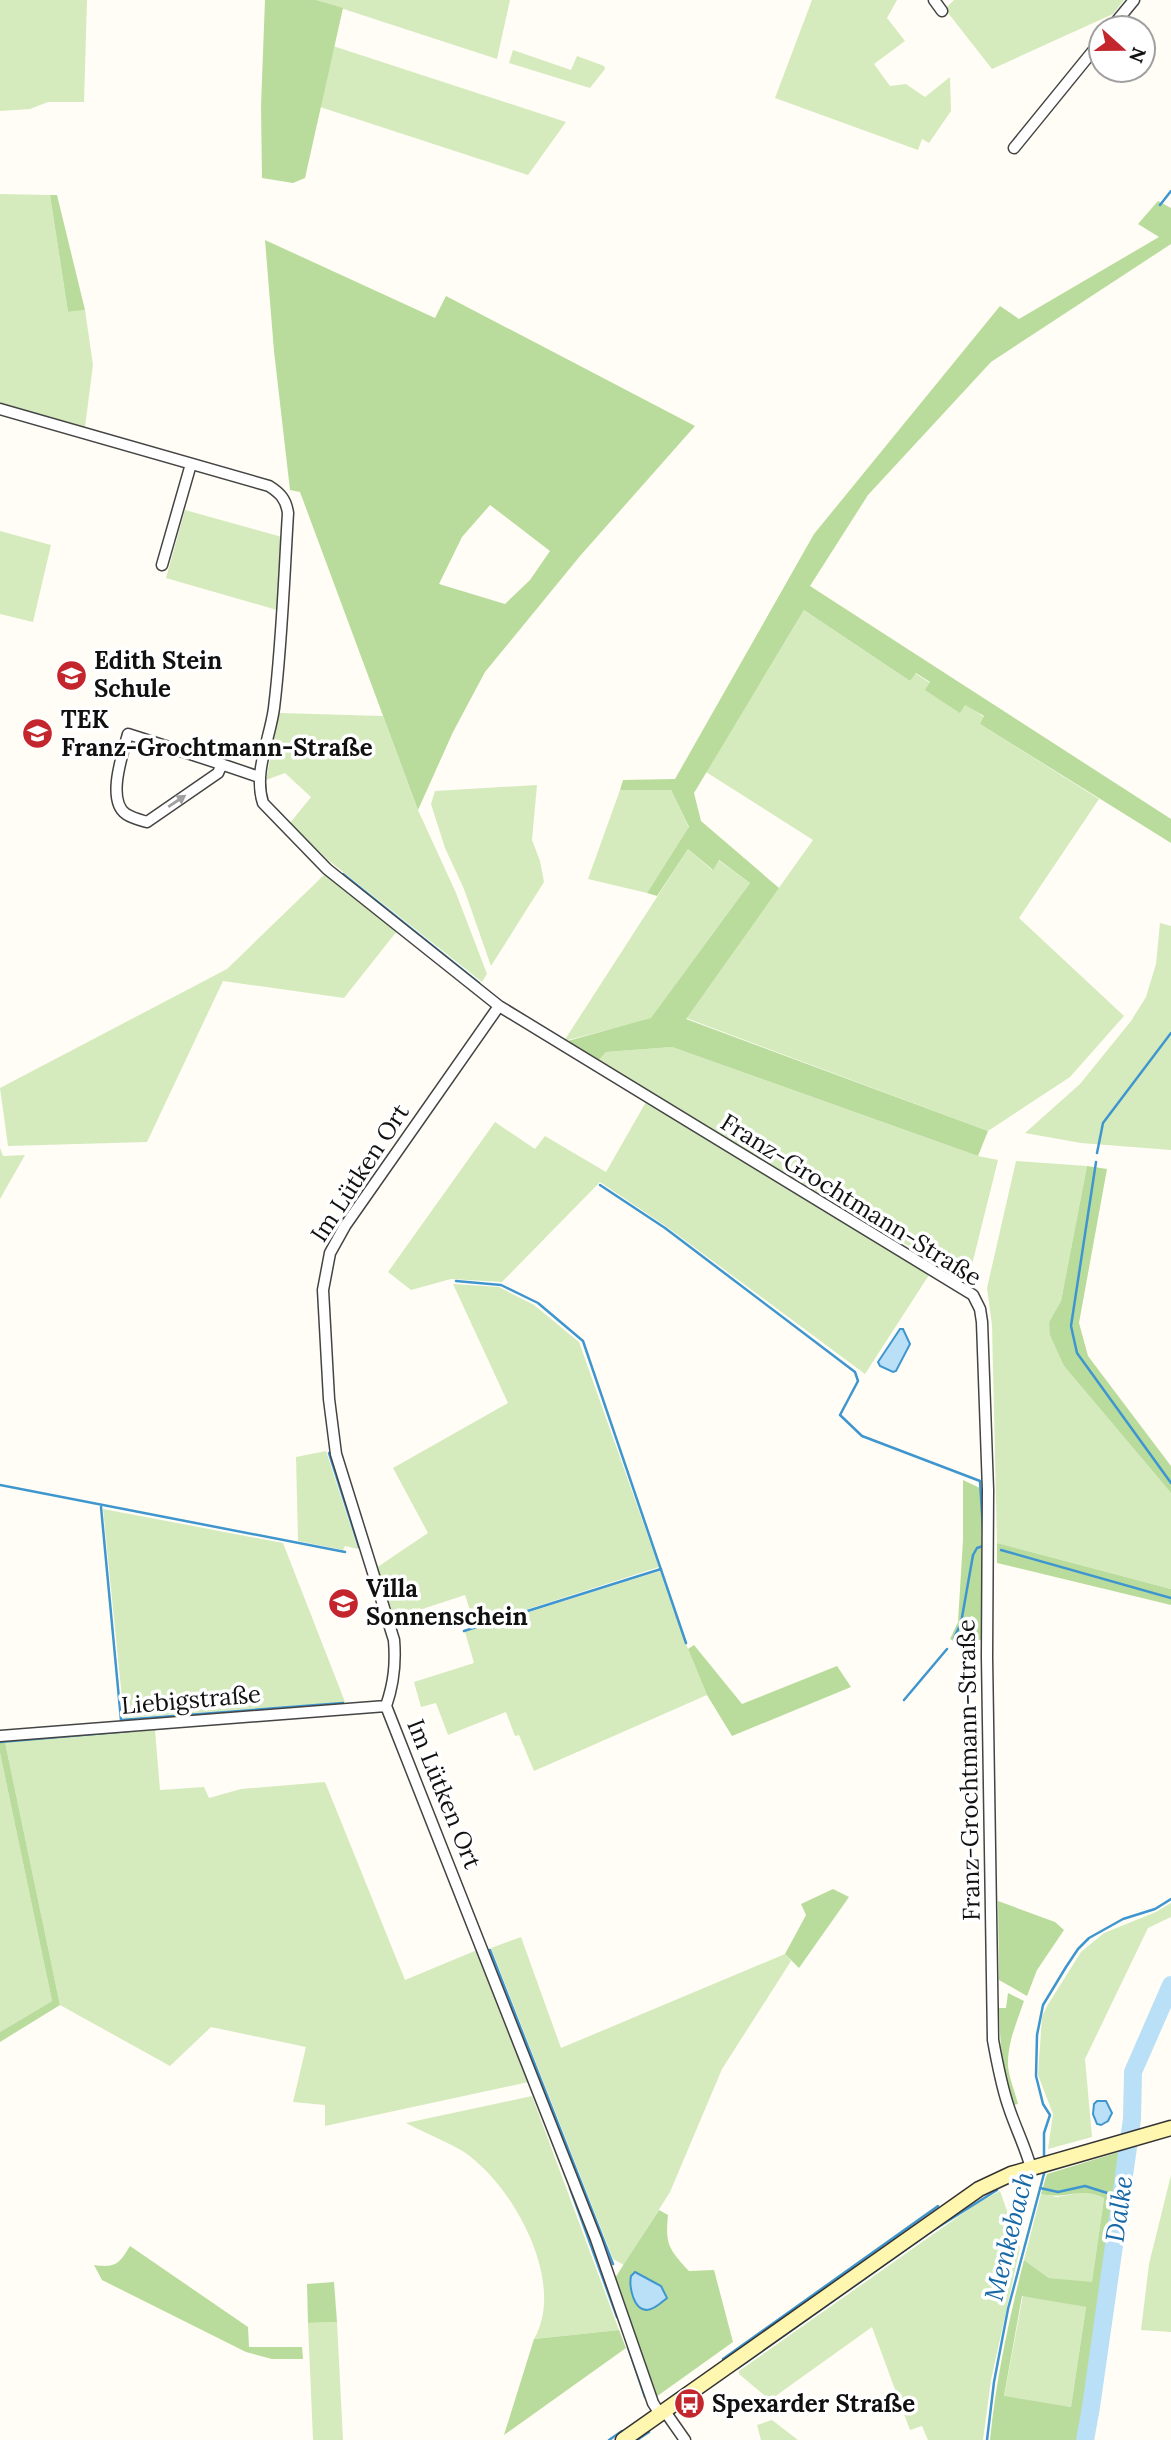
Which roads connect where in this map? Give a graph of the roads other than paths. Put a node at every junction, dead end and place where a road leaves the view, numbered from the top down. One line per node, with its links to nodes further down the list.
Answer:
1 (934, 0): 3 (street)
2 (1134, 0): 4 (street)
3 (942, 11)
4 (1122, 14)
5 (1087, 58): 6 (street)
6 (1014, 148)
7 (0, 409): 8 (street, Franz-Grochtmann-Straße)
8 (191, 464): 9 (street); 11 (street, Franz-Grochtmann-Straße)
9 (162, 565)
10 (222, 764): 10 (street, one-way to 10); 11 (street)
11 (259, 777): 12 (street, Franz-Grochtmann-Straße)
12 (499, 1006): 13 (street, Im Lütken Ort); 16 (street, Franz-Grochtmann-Straße)
13 (386, 1706): 14 (street, Liebigstraße); 17 (street, Im Lütken Ort)
14 (0, 1736)
15 (1171, 2128): 16 (main road)
16 (1033, 2167): 17 (main road)
17 (662, 2412): 18 (main road); 19 (street, Im Lütken Ort)
18 (623, 2440)
19 (685, 2440)

